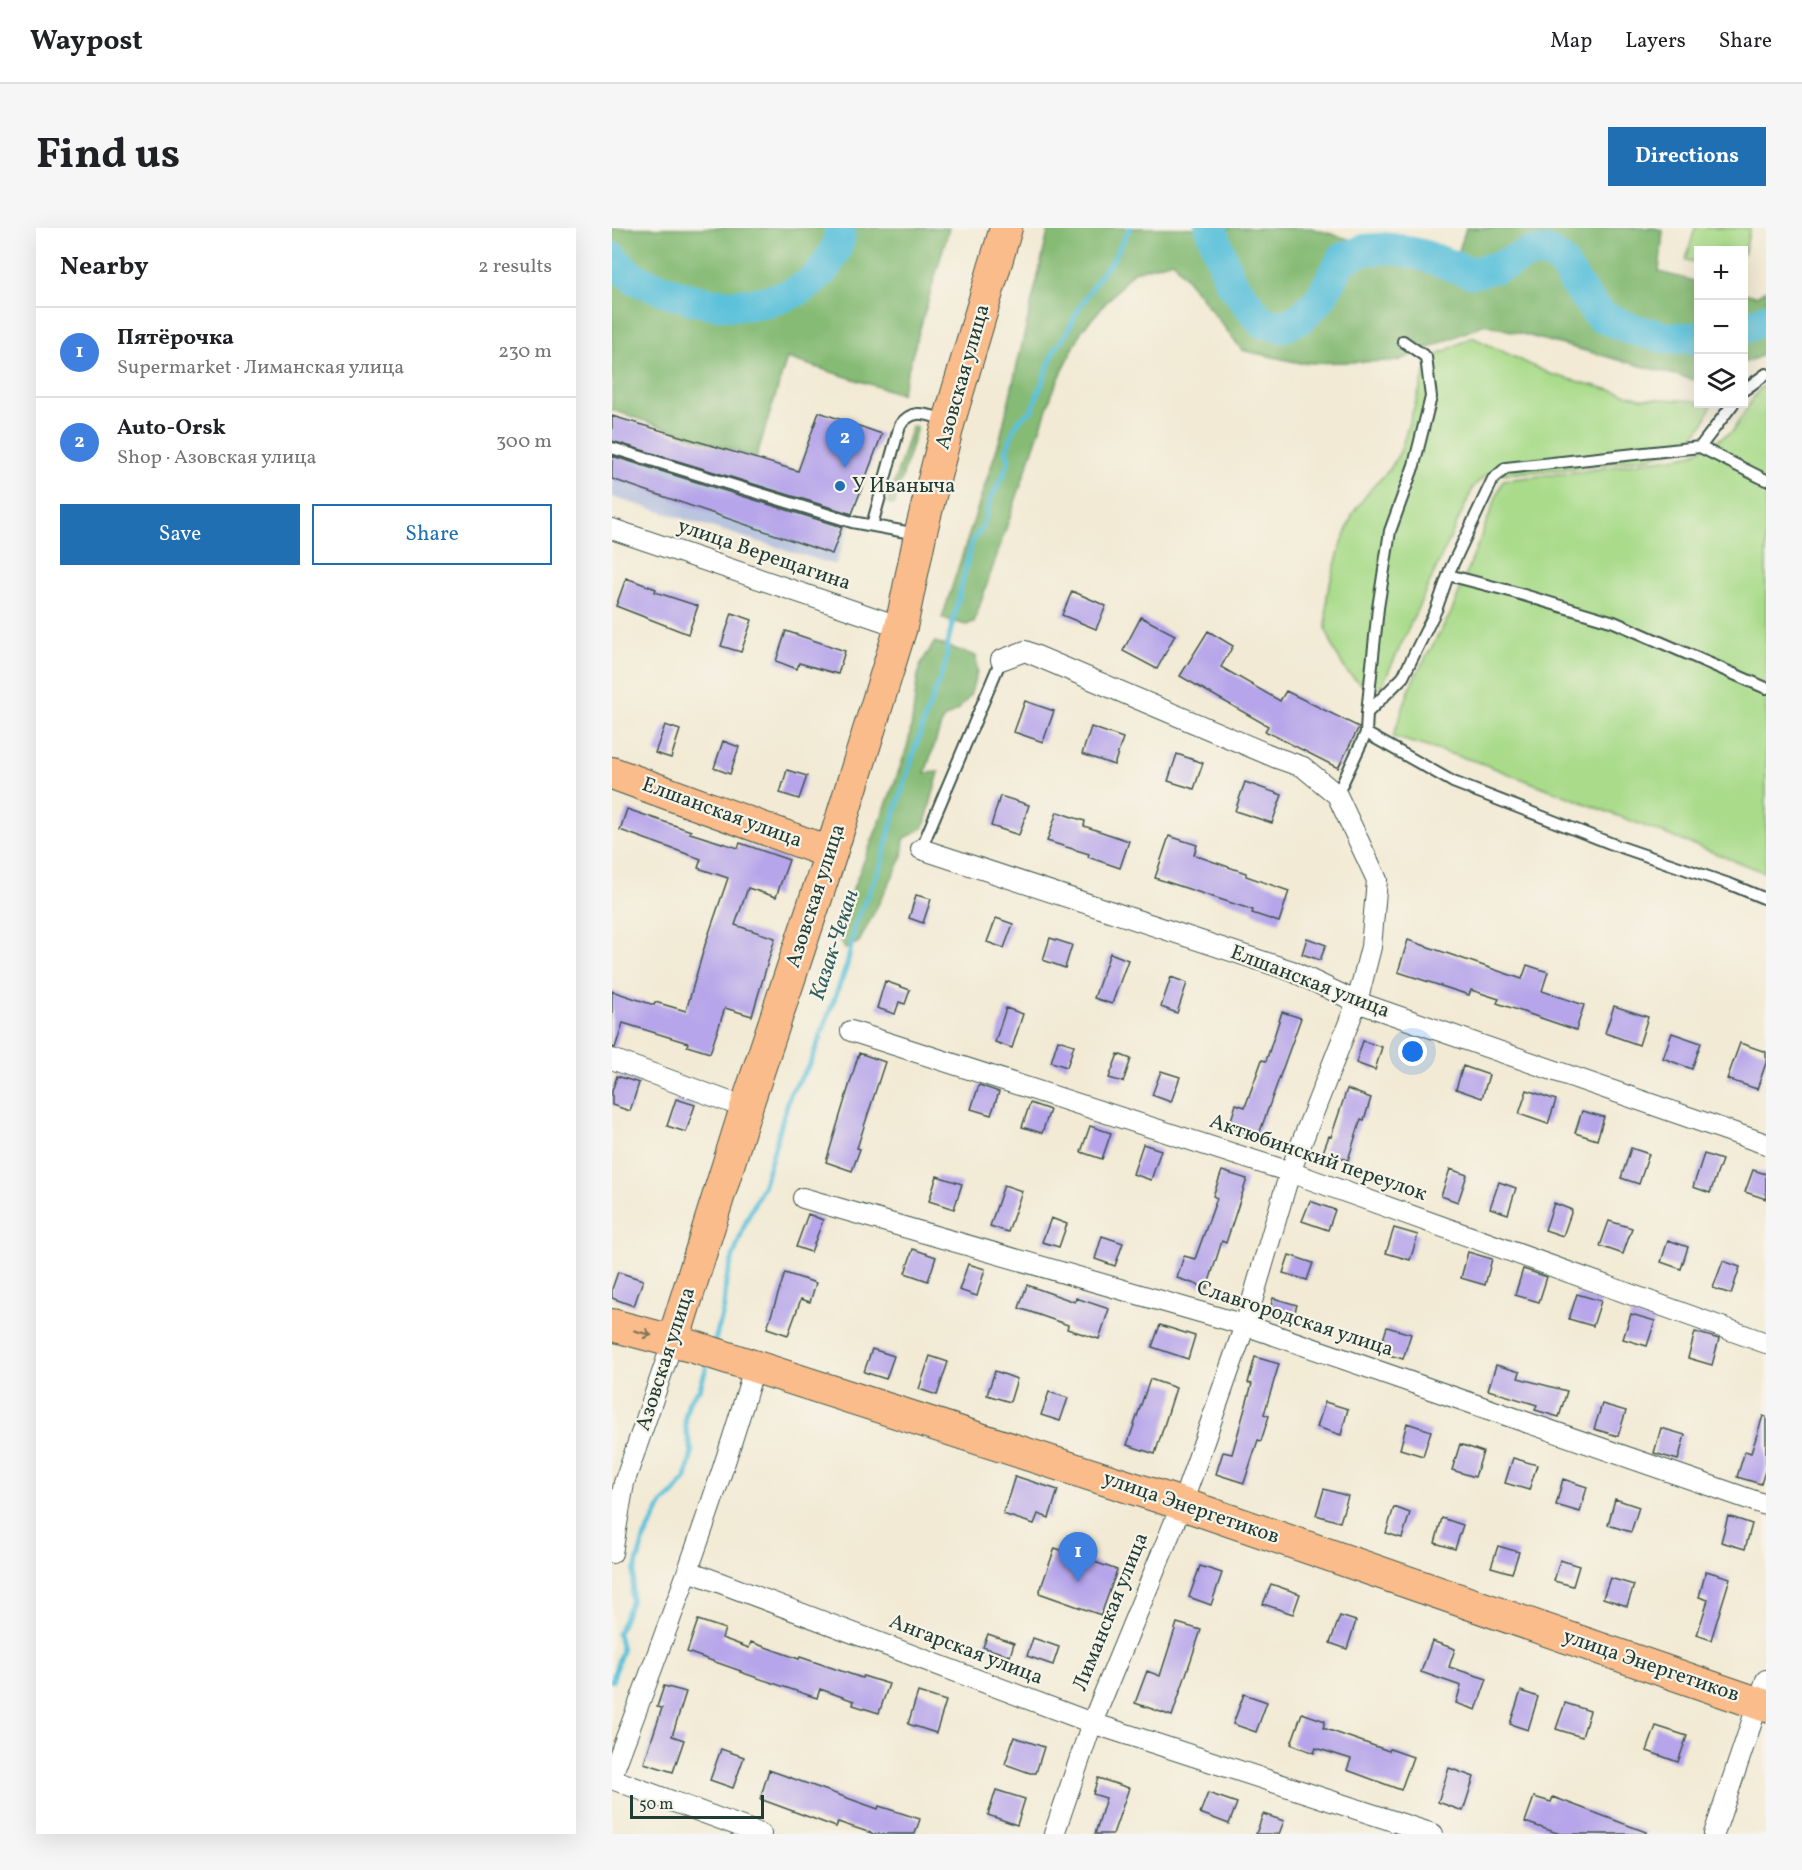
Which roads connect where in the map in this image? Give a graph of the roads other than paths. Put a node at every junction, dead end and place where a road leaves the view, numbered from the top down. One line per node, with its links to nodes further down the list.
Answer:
1 (1005, 231): 6 (main road, Азовская улица)
2 (1403, 341): 17 (lane)
3 (1766, 374): 4 (lane)
4 (1748, 387)
5 (1730, 408): 7 (lane)
6 (949, 421): 10 (lane); 12 (main road, Азовская улица)
7 (1700, 447): 9 (lane); 13 (lane)
8 (612, 448): 10 (lane)
9 (1766, 480)
10 (872, 525): 12 (lane)
11 (612, 529): 14 (street, улица Верещагина)
12 (920, 535): 14 (main road, Азовская улица)
13 (1448, 575): 16 (lane); 17 (lane)
14 (901, 627): 22 (main road, Азовская улица)
15 (1000, 660): 20 (street); 21 (lane)
16 (1766, 688)
17 (1367, 713): 18 (lane)
18 (1366, 733): 20 (lane); 23 (lane)
19 (612, 774): 22 (main road, Елшанская улица)
20 (1337, 795): 24 (street, Лиманская улица)
21 (921, 849): 24 (street, Елшанская улица)
22 (831, 853): 27 (main road, Азовская улица)
23 (1766, 899)
24 (1357, 1002): 28 (street, Елшанская улица); 29 (street, Лиманская улица)
25 (851, 1030): 29 (street, Актюбинский переулок)
26 (612, 1059): 27 (street)
27 (746, 1108): 34 (main road, Азовская улица)
28 (1766, 1144)
29 (1290, 1172): 32 (street, Лиманская улица); 33 (street, Актюбинский переулок)
30 (803, 1198): 32 (street, Славгородская улица)
31 (612, 1324): 34 (main road, улица Энергетиков, one-way to 34)
32 (1245, 1325): 37 (street, Лиманская улица); 38 (street, Славгородская улица)
33 (1766, 1343)
34 (682, 1344): 35 (main road, улица Энергетиков); 36 (street, Азовская улица)
35 (746, 1365): 37 (main road, улица Энергетиков); 40 (street)
36 (618, 1485): 39 (street, Азовская улица)
37 (1182, 1504): 41 (main road, улица Энергетиков); 42 (street, Лиманская улица)
38 (1766, 1505)
39 (612, 1554)
40 (689, 1571): 42 (street, Ангарская улица); 43 (street)
41 (1763, 1696): 47 (street)
42 (1092, 1723): 45 (street, Лиманская улица); 46 (street, Ангарская улица)
43 (612, 1777): 44 (street)
44 (760, 1834)
45 (1054, 1834)
46 (1433, 1834)
47 (1714, 1834)

